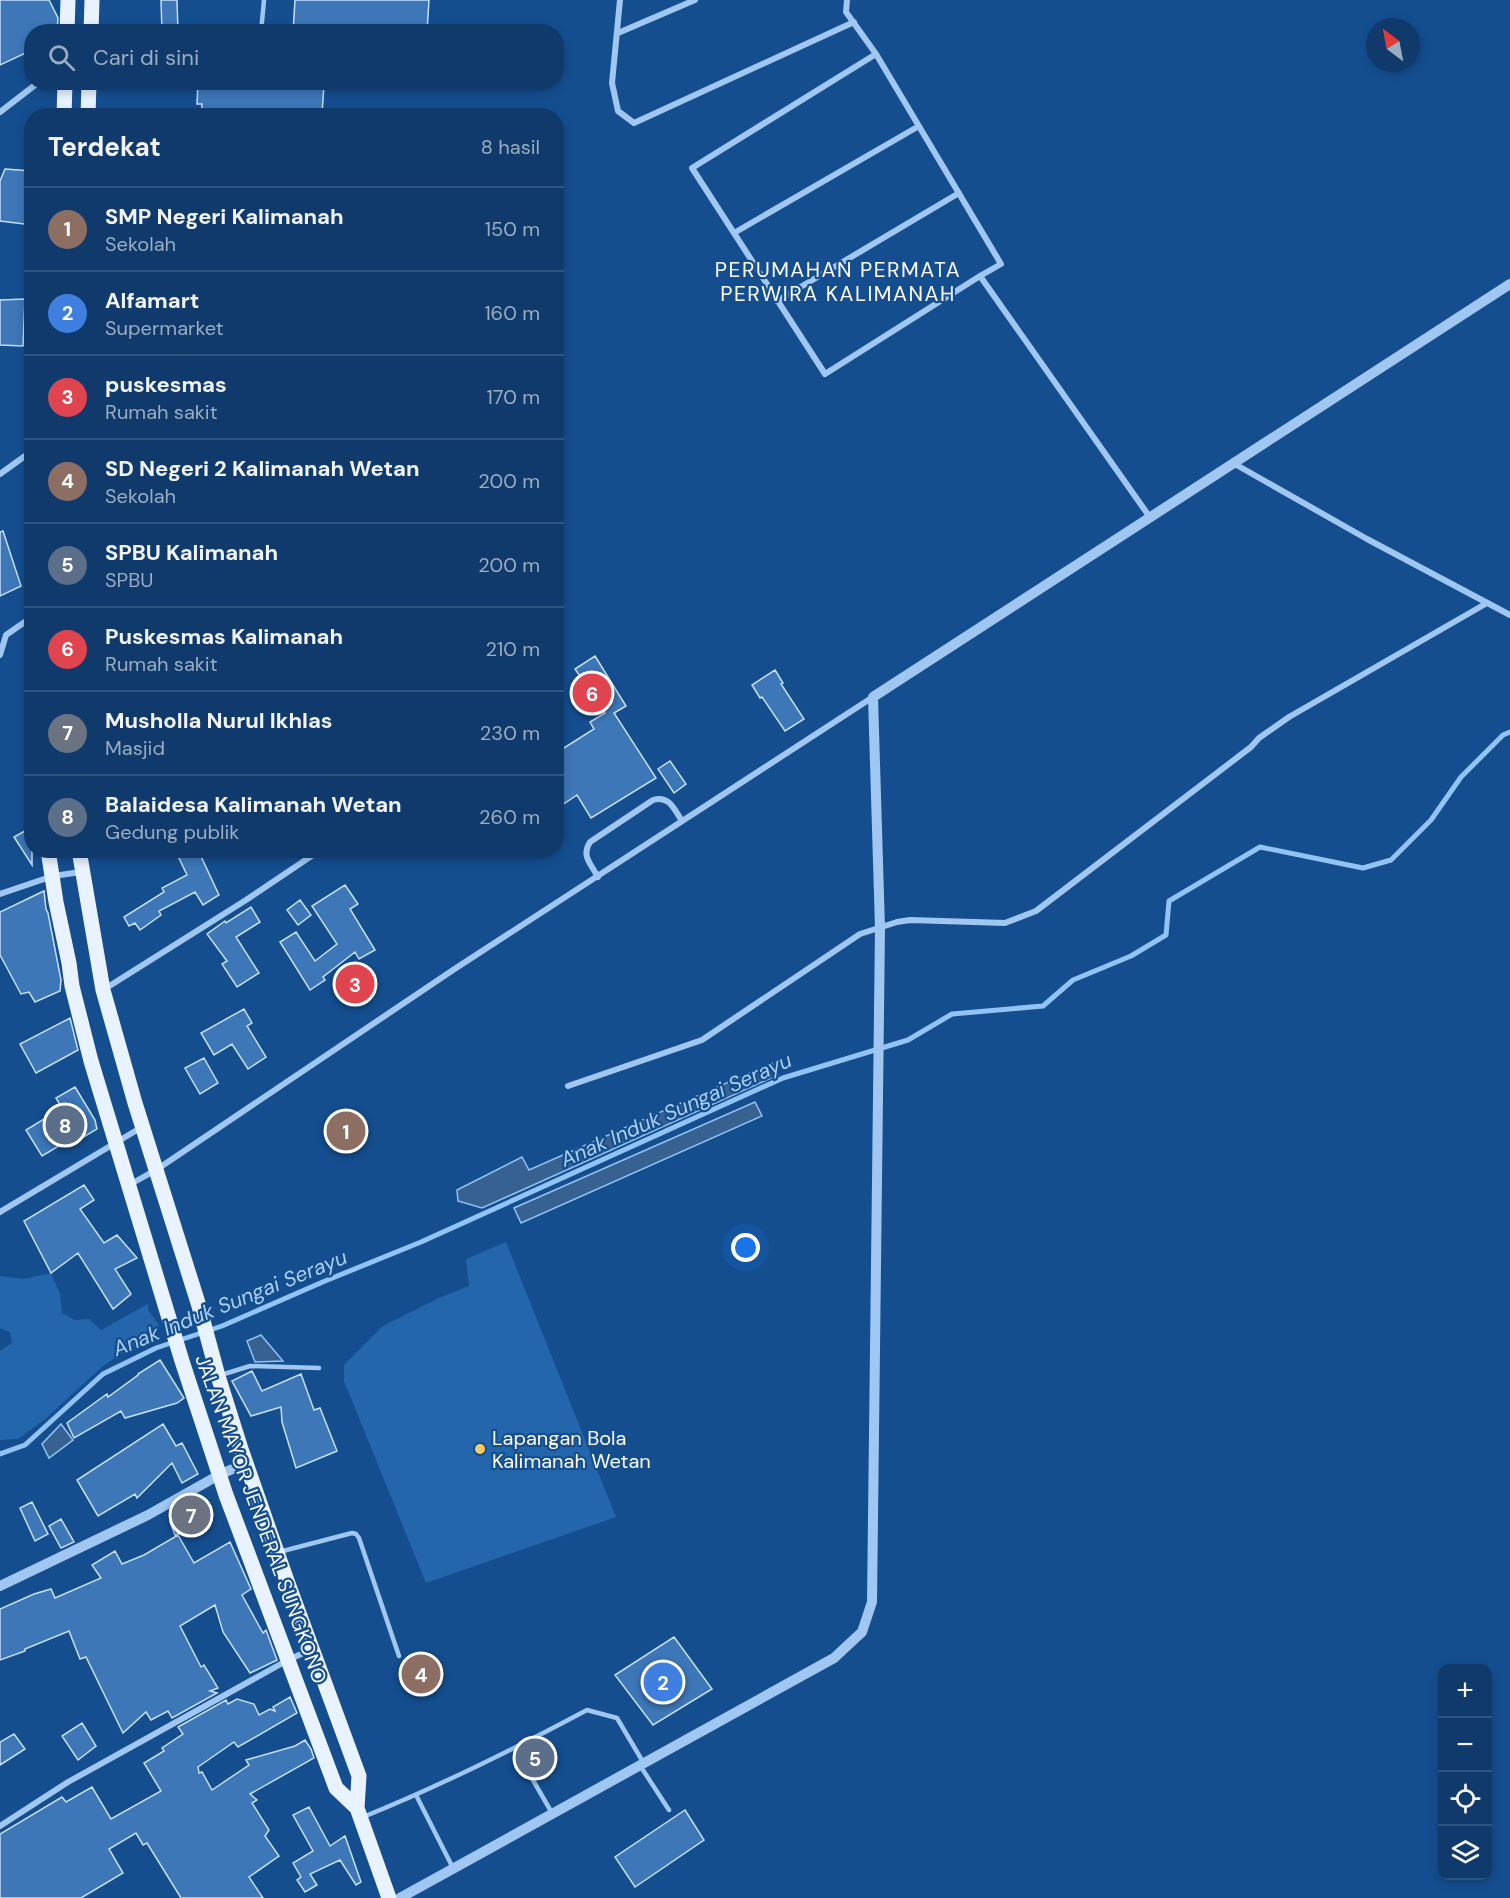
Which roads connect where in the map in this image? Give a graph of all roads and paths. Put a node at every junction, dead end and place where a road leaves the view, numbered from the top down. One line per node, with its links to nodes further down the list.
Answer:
1 (68, 0): 8 (main road)
2 (92, 0): 9 (main road)
3 (264, 0): 10 (lane)
4 (620, 0): 11 (street)
5 (695, 0): 11 (street)
6 (848, 0): 7 (street)
7 (854, 22): 11 (street); 12 (street)
8 (67, 24)
9 (91, 24)
10 (262, 24)
11 (618, 33)
12 (876, 54): 19 (street); 21 (street)
13 (29, 90): 18 (street)
14 (65, 90): 16 (main road)
15 (89, 90): 17 (main road)
16 (64, 108)
17 (88, 108)
18 (0, 112)
19 (919, 126): 20 (street); 21 (street)
20 (959, 193): 22 (street); 24 (street)
21 (734, 233): 24 (street)
22 (980, 276): 24 (street); 28 (street)
23 (1510, 284): 26 (street)
24 (777, 301)
25 (24, 457): 27 (street)
26 (1233, 463): 28 (street); 29 (street)
27 (0, 474)
28 (1149, 516): 33 (street)
29 (1487, 603): 30 (street); 42 (street)
30 (1510, 615)
31 (24, 622): 32 (street)
32 (0, 655)
33 (873, 697): 34 (street); 42 (street)
34 (682, 821): 40 (street); 40 (street)
35 (50, 858): 39 (main road, JALAN MAYOR JENDERAL SUNGKONO)
36 (80, 858): 38 (main road, JALAN MAYOR JENDERAL SUNGKONO)
37 (309, 858): 43 (street)
38 (82, 872): 39 (street); 43 (main road, JALAN MAYOR JENDERAL SUNGKONO)
39 (53, 876): 41 (street); 46 (main road, JALAN MAYOR JENDERAL SUNGKONO)
40 (598, 877): 47 (street)
41 (0, 894)
42 (880, 928): 44 (street); 60 (street)
43 (103, 990): 45 (main road, JALAN MAYOR JENDERAL SUNGKONO)
44 (568, 1086)
45 (142, 1126): 46 (street); 47 (main road, JALAN MAYOR JENDERAL SUNGKONO)
46 (115, 1142): 48 (main road, JALAN MAYOR JENDERAL SUNGKONO); 49 (street)
47 (156, 1170): 48 (street); 51 (main road, JALAN MAYOR JENDERAL SUNGKONO)
48 (129, 1185): 53 (main road, JALAN MAYOR JENDERAL SUNGKONO)
49 (0, 1212)
50 (319, 1368): 51 (lane)
51 (218, 1376): 52 (main road, JALAN MAYOR JENDERAL SUNGKONO)
52 (246, 1463): 53 (street); 54 (main road, JALAN MAYOR JENDERAL SUNGKONO)
53 (219, 1475): 55 (street); 58 (main road, JALAN MAYOR JENDERAL SUNGKONO)
54 (277, 1552): 56 (main road, JALAN MAYOR JENDERAL SUNGKONO); 57 (lane)
55 (0, 1586)
56 (312, 1648): 58 (street); 63 (main road, JALAN MAYOR JENDERAL SUNGKONO)
57 (399, 1656)
58 (288, 1660): 63 (main road, JALAN MAYOR JENDERAL SUNGKONO); 65 (street)
59 (515, 1749): 60 (lane); 61 (lane); 64 (lane)
60 (642, 1763): 62 (lane); 64 (street)
61 (416, 1795): 63 (lane); 66 (lane)
62 (669, 1810)
63 (358, 1813): 67 (main road, JALAN MAYOR JENDERAL SUNGKONO)
64 (552, 1813): 66 (street)
65 (0, 1826)
66 (454, 1869): 67 (street)
67 (389, 1897)

